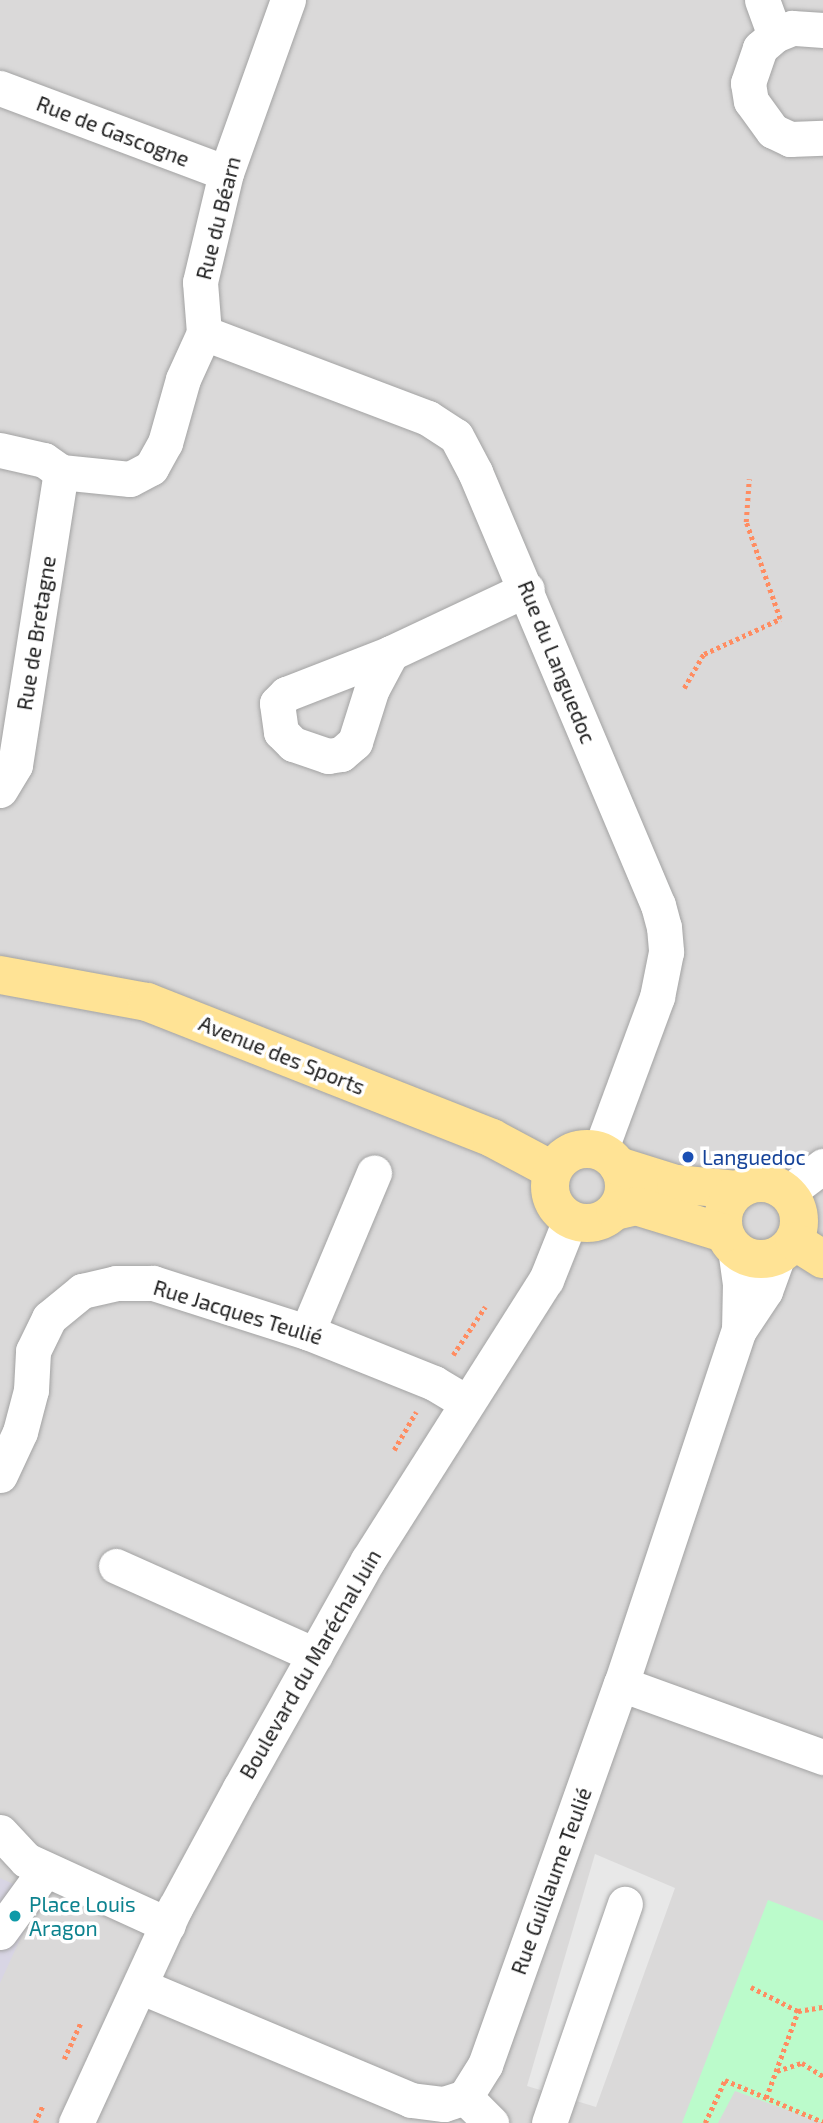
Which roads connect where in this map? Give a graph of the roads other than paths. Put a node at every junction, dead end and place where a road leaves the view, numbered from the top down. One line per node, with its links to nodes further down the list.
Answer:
1 (288, 0): 7 (street, Rue du Béarn)
2 (762, 0): 4 (street)
3 (823, 30): 4 (street)
4 (775, 35): 6 (street)
5 (0, 88): 7 (street, Rue de Gascogne)
6 (823, 138)
7 (226, 173): 8 (street, Rue du Béarn)
8 (204, 333): 10 (street, Rue du Béarn); 11 (street, Rue du Languedoc)
9 (0, 450): 10 (street)
10 (61, 472): 13 (street, Rue de Bretagne)
11 (527, 589): 12 (street); 15 (street, Rue du Languedoc)
12 (391, 653)
13 (0, 790)
14 (0, 975): 17 (main road, Avenue des Sports)
15 (609, 1158): 17 (main road); 19 (main road); 21 (main road)
16 (823, 1166): 20 (street)
17 (552, 1170): 22 (main road)
18 (374, 1173): 26 (street)
19 (737, 1190): 20 (main road); 23 (main road)
20 (787, 1193): 24 (main road)
21 (615, 1211): 22 (main road); 23 (main road)
22 (570, 1220): 27 (street, Boulevard du Maréchal Juin)
23 (729, 1241): 24 (main road); 25 (street, Rue Guillaume Teulié)
24 (798, 1252): 25 (street, Rue Guillaume Teulié)
25 (739, 1330): 31 (street, Rue Guillaume Teulié)
26 (307, 1332): 27 (street, Rue Jacques Teulié); 28 (street, Rue Jacques Teulié)
27 (466, 1402): 30 (street, Boulevard du Maréchal Juin)
28 (0, 1475)
29 (116, 1566): 30 (street)
30 (315, 1655): 37 (street, Boulevard du Maréchal Juin)
31 (621, 1684): 32 (street); 40 (street, Rue Guillaume Teulié)
32 (823, 1757)
33 (0, 1832): 34 (street)
34 (45, 1870): 35 (street); 37 (street); 38 (street)
35 (0, 1898)
36 (625, 1905): 43 (street)
37 (168, 1925): 39 (street, Boulevard du Maréchal Juin)
38 (0, 1932)
39 (140, 1986): 40 (street); 41 (street, Boulevard du Maréchal Juin)
40 (465, 2097): 42 (street)
41 (76, 2123)
42 (491, 2123)
43 (549, 2123)

